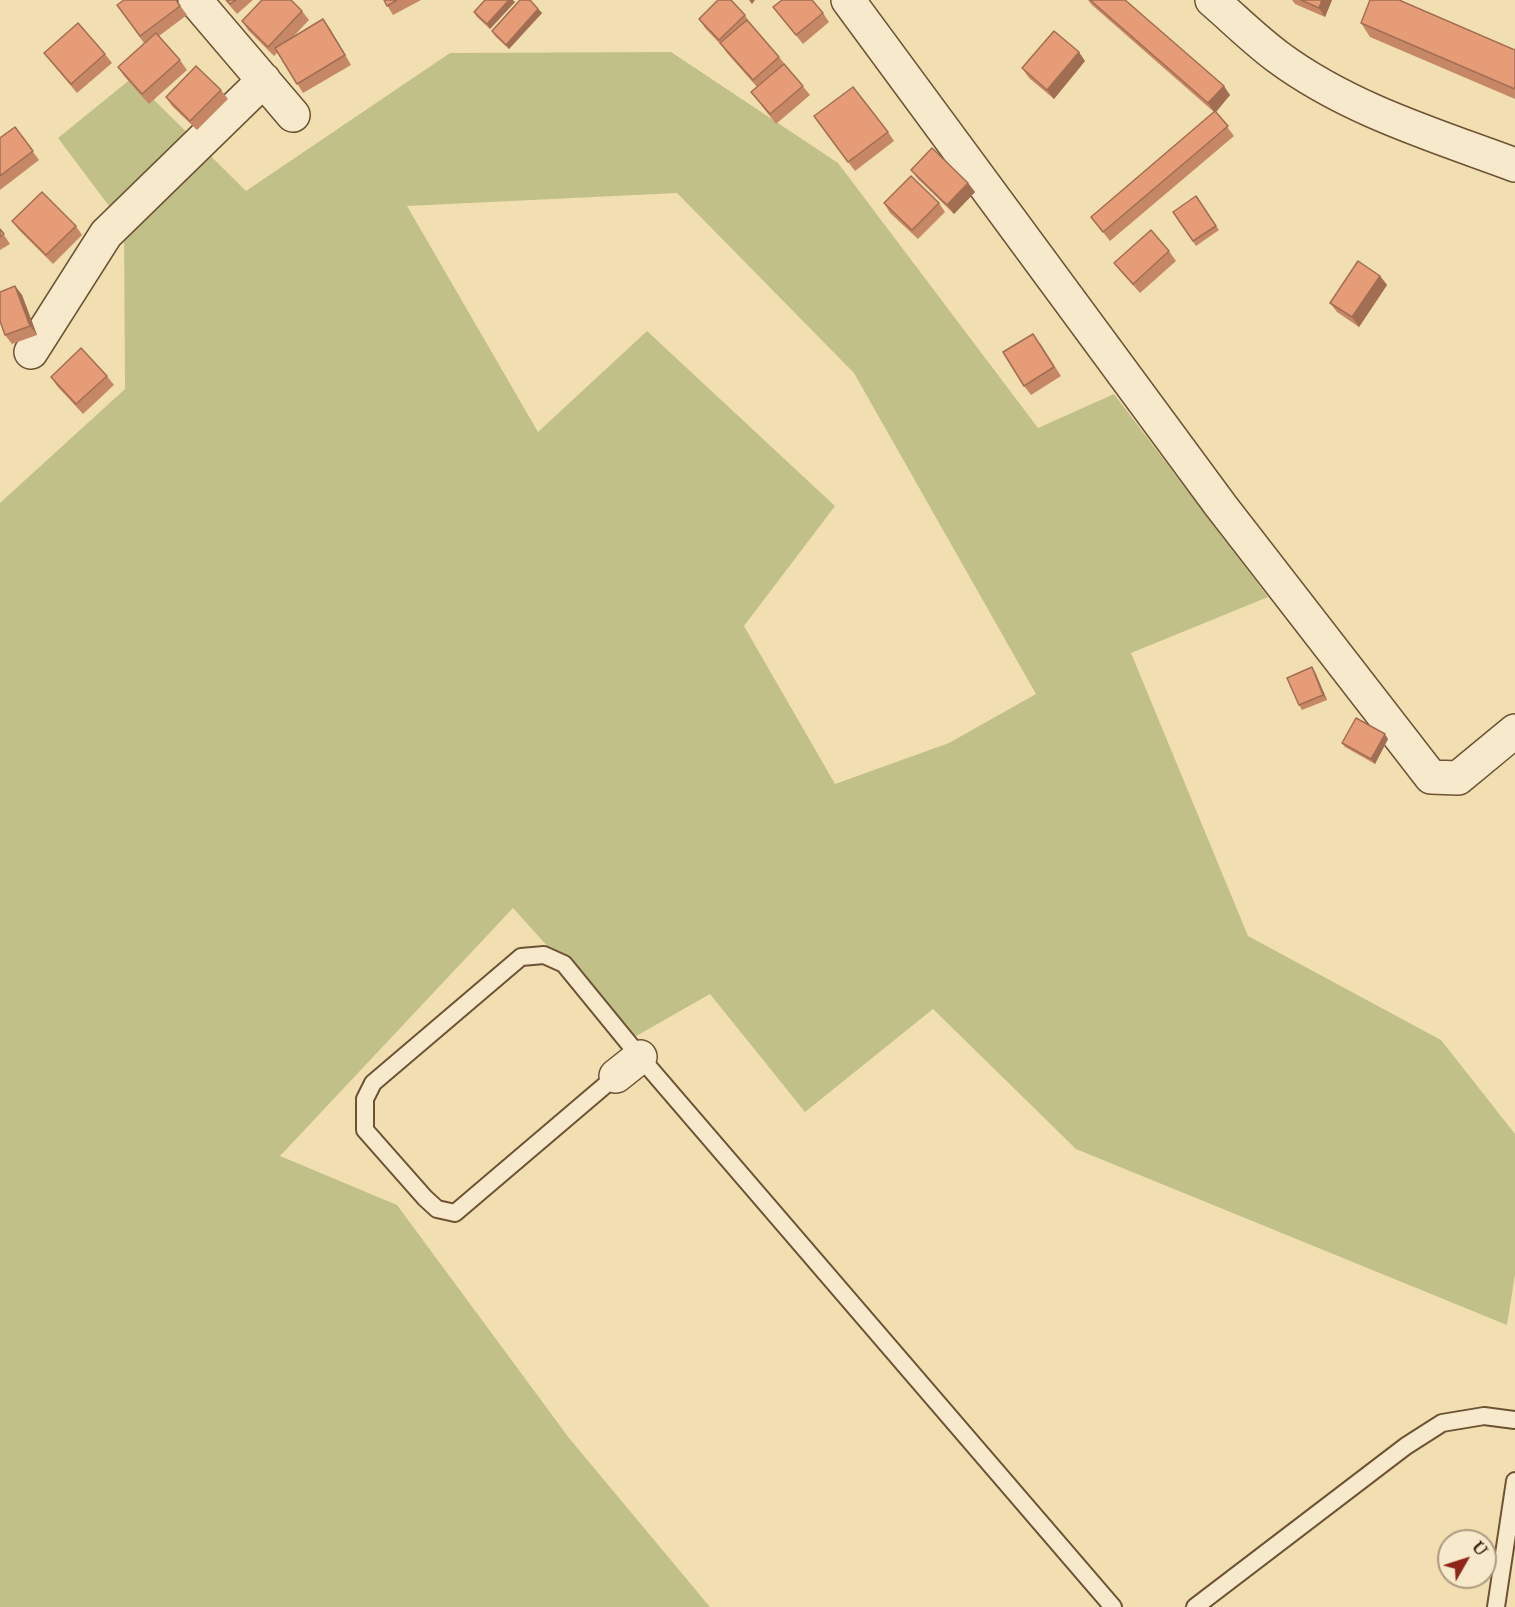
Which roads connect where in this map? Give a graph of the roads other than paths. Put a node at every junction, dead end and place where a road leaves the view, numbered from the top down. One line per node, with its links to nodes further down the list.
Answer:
1 (195, 0): 4 (street)
2 (849, 0): 8 (street)
3 (1212, 0): 6 (street)
4 (264, 80): 5 (street); 7 (street)
5 (293, 115)
6 (1515, 165)
7 (31, 352)
8 (1515, 730)
9 (628, 1067): 9 (lane); 12 (lane)
10 (1515, 1420): 13 (lane)
11 (1515, 1481): 14 (lane)
12 (1113, 1607)
13 (1195, 1607)
14 (1496, 1607)

